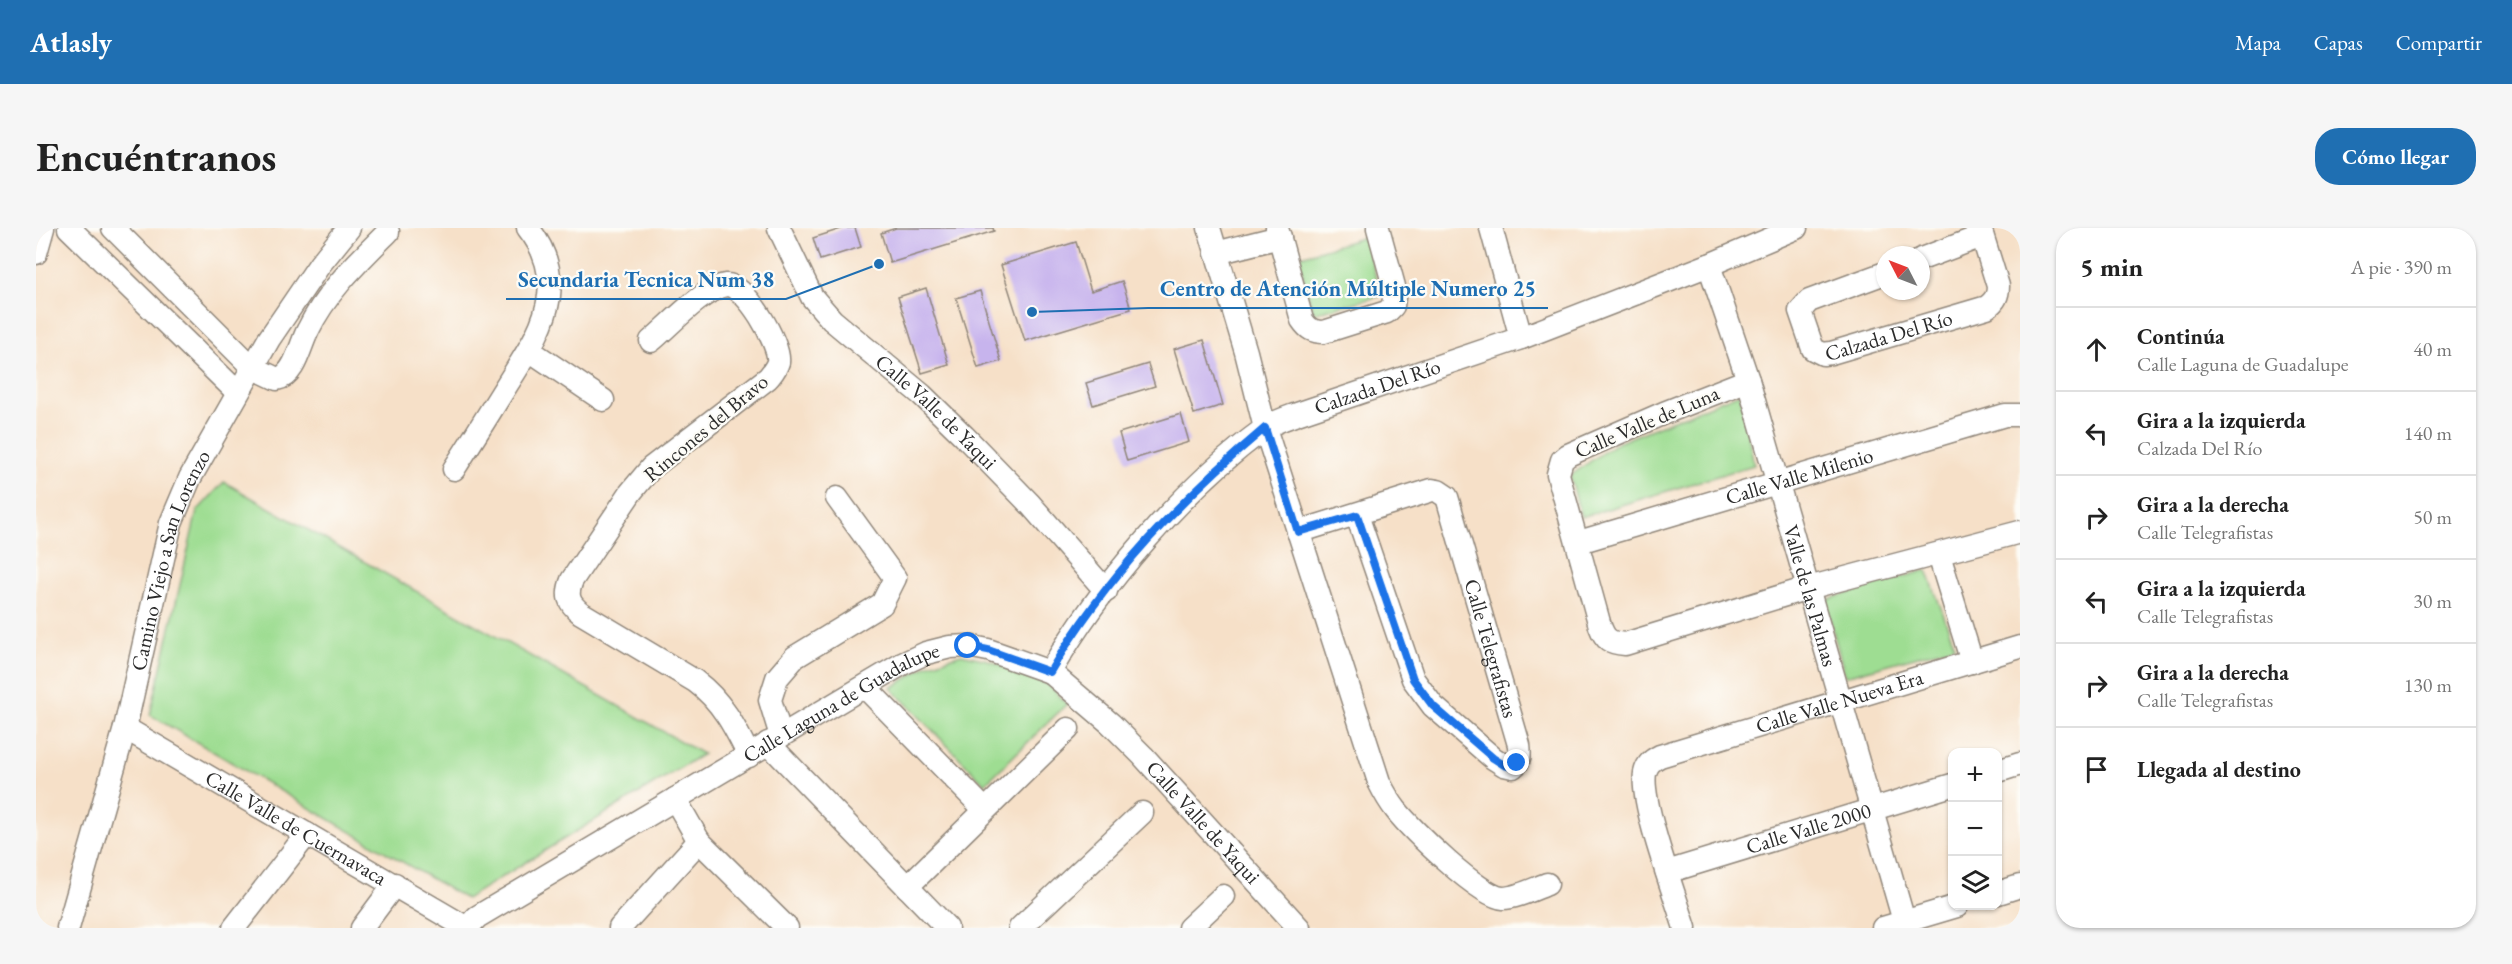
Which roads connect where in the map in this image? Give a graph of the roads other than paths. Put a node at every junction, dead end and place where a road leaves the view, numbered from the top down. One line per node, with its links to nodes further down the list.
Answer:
1 (43, 228): 15 (street)
2 (69, 228): 25 (street)
3 (113, 228): 23 (street)
4 (528, 228): 22 (street)
5 (779, 228): 38 (street, Calle Valle de Yaqui)
6 (1209, 228): 16 (street)
7 (1378, 228): 13 (street)
8 (1491, 228): 20 (street)
9 (1796, 228): 18 (street, Calzada Del Río)
10 (348, 229): 14 (street); 23 (street, Camino Viejo a San Lorenzo)
11 (388, 232): 14 (street)
12 (1981, 232): 17 (street, Calzada Del Río); 19 (street, Calzada Del Río)
13 (1279, 233): 16 (street)
14 (368, 251): 23 (street)
15 (36, 253)
16 (1216, 253): 28 (street)
17 (1930, 255)
18 (1709, 265): 20 (street, Calzada Del Río); 24 (street, Valle de las Palmas)
19 (1876, 276)
20 (1521, 338): 28 (street, Calzada Del Río)
21 (651, 341): 47 (street, Rincones del Bravo)
22 (529, 350): 26 (street); 29 (street)
23 (252, 368): 25 (street, Camino Viejo a San Lorenzo)
24 (1748, 380): 30 (street, Valle de las Palmas); 35 (street, Calle Valle de Luna)
25 (237, 392): 44 (street, Camino Viejo a San Lorenzo)
26 (603, 400)
27 (2020, 415): 30 (street, Calle Valle Milenio)
28 (1265, 428): 33 (street); 38 (street, Calzada Del Río)
29 (454, 470)
30 (1777, 482): 35 (street, Calle Valle Milenio); 37 (street, Valle de las Palmas)
31 (837, 498): 46 (street)
32 (1357, 515): 32 (street, Calle Telegrafistas); 33 (street, Calle Telegrafistas)
33 (1298, 532): 59 (street)
34 (2020, 532): 36 (street)
35 (1579, 542): 37 (street)
36 (1939, 555): 37 (street); 40 (street)
37 (1808, 588): 43 (street, Valle de las Palmas)
38 (1106, 591): 41 (street, Calzada Del Río)
39 (2020, 647): 40 (street, Calle Valle Nueva Era)
40 (1972, 662): 43 (street, Calle Valle Nueva Era)
41 (1050, 672): 42 (street, Calle Laguna de Guadalupe); 75 (street, Calle Valle de Yaqui)
42 (865, 687): 46 (street, Calle Laguna de Guadalupe); 53 (street)
43 (1841, 702): 52 (street, Valle de las Palmas); 57 (street, Calle Valle Nueva Era)
44 (125, 728): 55 (street, Calle Valle de Cuernavaca); 66 (street, Camino Viejo a San Lorenzo)
45 (1068, 729): 53 (street)
46 (775, 740): 47 (street, Calle Laguna de Guadalupe); 61 (street)
47 (749, 756): 51 (street, Calle Laguna de Guadalupe)
48 (2020, 764): 49 (street)
49 (2002, 770)
50 (1948, 786): 52 (street, Calle Valle 2000)
51 (675, 799): 56 (street); 69 (street, Calle Laguna de Guadalupe)
52 (1872, 809): 57 (street, Calle Valle 2000); 65 (street, Valle de las Palmas)
53 (985, 810): 61 (street)
54 (1142, 813): 73 (street)
55 (307, 834): 58 (street, Calle Valle de Cuernavaca); 67 (street)
56 (699, 841): 70 (street); 71 (street)
57 (1667, 872): 76 (street)
58 (395, 884): 68 (street); 69 (street, Calle Valle de Cuernavaca)
59 (1547, 884)
60 (2020, 886): 62 (street)
61 (907, 887): 72 (street)
62 (2002, 892)
63 (1223, 896): 74 (street)
64 (1948, 909): 65 (street)
65 (1898, 926)
66 (68, 928)
67 (234, 928)
68 (363, 928)
69 (467, 928)
70 (621, 928)
71 (787, 928)
72 (947, 928)
73 (1020, 928)
74 (1189, 928)
75 (1299, 928)
76 (1685, 928)

